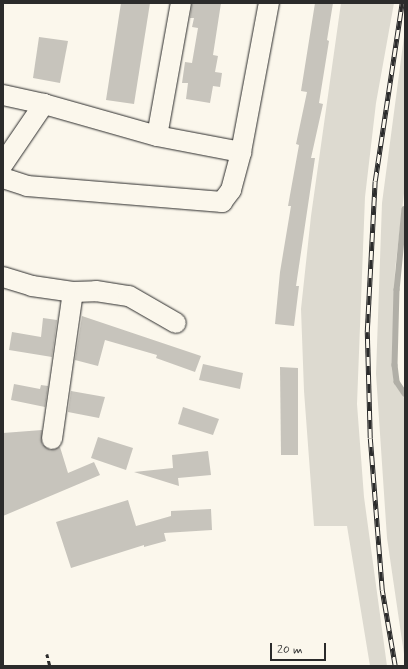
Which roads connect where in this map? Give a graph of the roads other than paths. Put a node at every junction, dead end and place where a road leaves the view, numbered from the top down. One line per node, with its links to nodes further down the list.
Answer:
1 (181, 3): 5 (street)
2 (269, 3): 6 (street)
3 (3, 95): 4 (street)
4 (44, 104): 5 (street); 7 (street)
5 (157, 136): 6 (street)
6 (241, 152): 8 (street)
7 (3, 164)
8 (3, 178)
9 (3, 277): 10 (street)
10 (73, 292): 11 (street); 12 (street)
11 (176, 323)
12 (52, 438)

